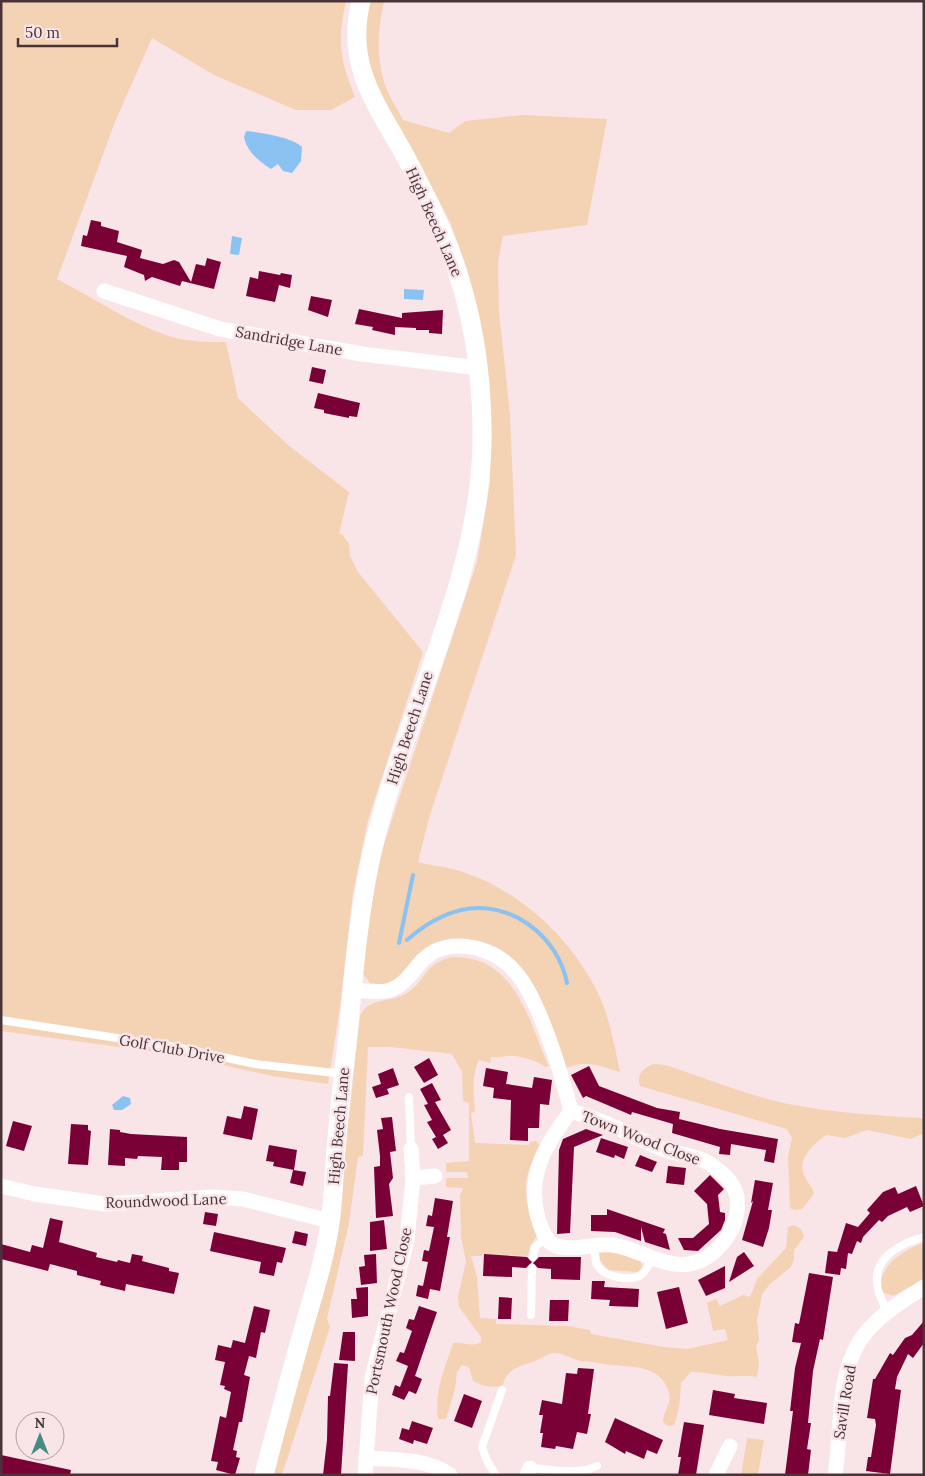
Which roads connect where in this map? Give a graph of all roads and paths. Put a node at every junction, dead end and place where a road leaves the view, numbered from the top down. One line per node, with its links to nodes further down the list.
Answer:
1 (361, 1): 3 (street, High Beech Lane)
2 (104, 291): 3 (street, Sandridge Lane)
3 (479, 368): 4 (street, High Beech Lane)
4 (352, 990): 6 (street, High Beech Lane); 8 (street, Town Wood Close)
5 (1, 1020): 6 (lane, Golf Club Drive)
6 (344, 1074): 13 (street, High Beech Lane)
7 (409, 1097): 9 (lane, Portsmouth Wood Close)
8 (571, 1112): 15 (street, Town Wood Close); 18 (street, Town Wood Close)
9 (411, 1149): 11 (street, Portsmouth Wood Close)
10 (435, 1176): 11 (street)
11 (413, 1178): 25 (street, Portsmouth Wood Close)
12 (1, 1186): 13 (street, Roundwood Lane)
13 (330, 1222): 28 (street, High Beech Lane)
14 (924, 1237): 21 (lane)
15 (546, 1238): 16 (street, Town Wood Close); 17 (lane)
16 (595, 1245): 18 (street, Town Wood Close); 18 (lane)
17 (533, 1257)
18 (652, 1258)
19 (532, 1268): 22 (lane)
20 (924, 1287): 21 (street, Savill Road)
21 (888, 1312): 33 (street, Savill Road)
22 (531, 1315)
23 (502, 1390): 31 (lane)
24 (730, 1446): 32 (street)
25 (366, 1458): 29 (street, Portsmouth Wood Close); 30 (street)
26 (597, 1466): 27 (lane)
27 (528, 1471)
28 (264, 1475)
29 (365, 1475)
30 (450, 1475)
31 (496, 1475)
32 (716, 1475)
33 (835, 1475)

